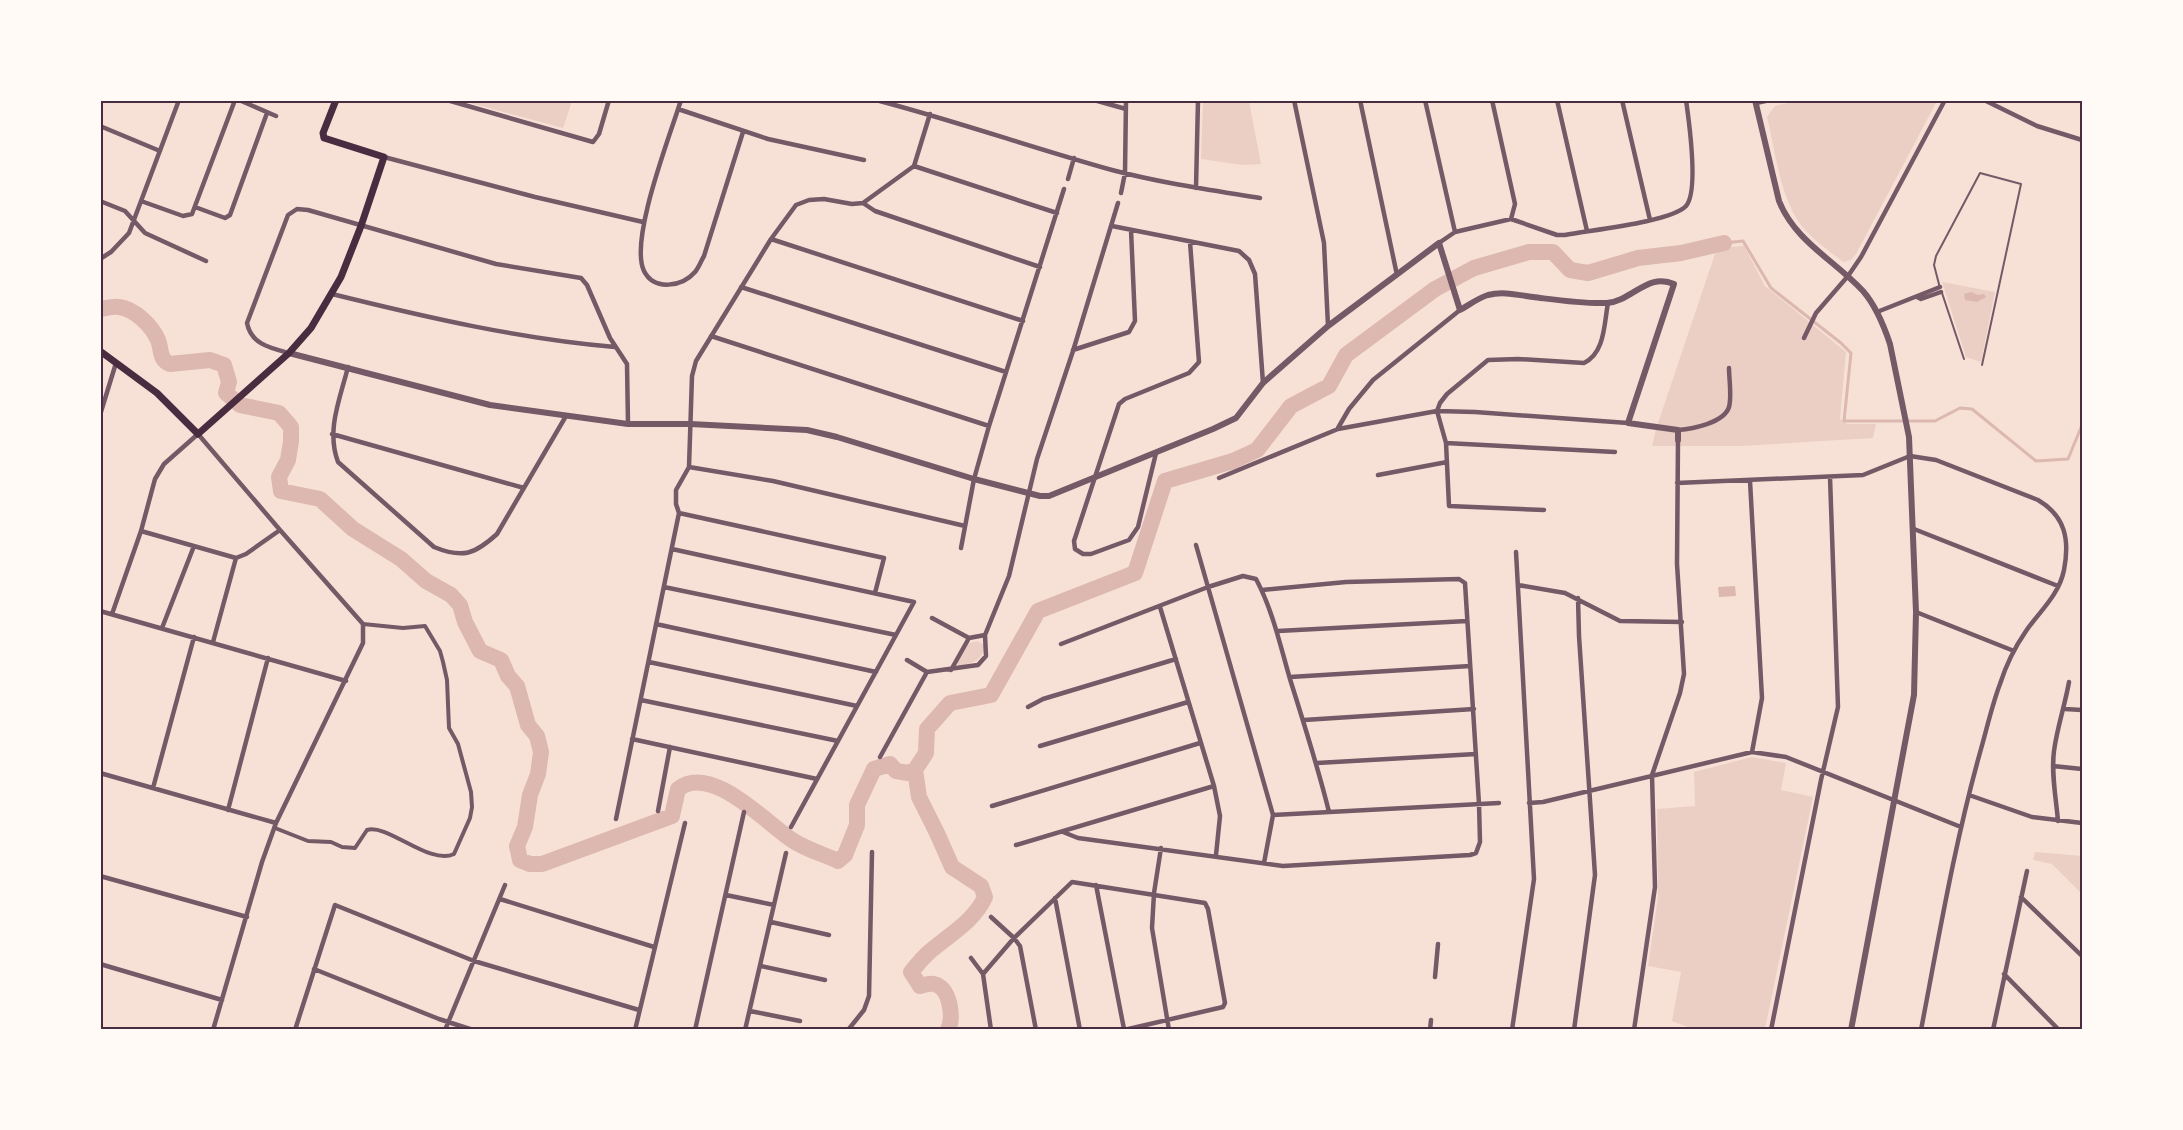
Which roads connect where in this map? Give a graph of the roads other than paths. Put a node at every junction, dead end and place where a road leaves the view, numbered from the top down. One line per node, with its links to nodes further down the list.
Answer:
1 (179, 100): 31 (street)
2 (235, 100): 46 (street)
3 (239, 100): 25 (street)
4 (336, 100): 32 (main road)
5 (447, 100): 6 (street)
6 (609, 100)
7 (681, 100): 23 (street)
8 (876, 100): 26 (street)
9 (1094, 100): 24 (street)
10 (1126, 100): 24 (street)
11 (1198, 100): 38 (street)
12 (1294, 100): 72 (street)
13 (1360, 100): 63 (street)
14 (1425, 100): 56 (street)
15 (1492, 100): 48 (street)
16 (1557, 100): 55 (street)
17 (1622, 100): 50 (street)
18 (1686, 100): 50 (street)
19 (1770, 100): 22 (street)
20 (1945, 100): 64 (street)
21 (1984, 100): 30 (street)
22 (1756, 102): 64 (street)
23 (678, 109): 29 (street); 51 (street)
24 (1126, 109): 36 (street)
25 (267, 113): 27 (street); 46 (street)
26 (930, 114): 33 (street); 35 (street)
27 (276, 116)
28 (100, 126): 31 (street)
29 (743, 132): 34 (street); 51 (street)
30 (2082, 140)
31 (160, 151): 43 (street)
32 (384, 157): 51 (street); 52 (main road)
33 (1074, 158): 36 (street); 37 (street)
34 (864, 160)
35 (914, 166): 44 (street); 47 (street)
36 (1125, 173): 38 (street); 40 (street)
37 (1068, 179)
38 (1196, 188): 41 (street)
39 (1064, 189): 47 (street)
40 (1121, 193)
41 (1260, 198)
42 (100, 201): 49 (street)
43 (141, 201): 46 (street); 49 (street)
44 (863, 203): 57 (street); 62 (street)
45 (1118, 203): 53 (street)
46 (195, 207)
47 (1057, 213): 62 (street)
48 (1511, 219): 55 (street); 56 (street)
49 (135, 220): 60 (street); 61 (street)
50 (1650, 220): 55 (street)
51 (643, 222)
52 (361, 226): 67 (main road); 75 (street); 78 (street)
53 (1112, 226): 54 (street); 77 (street)
54 (1131, 230): 58 (street); 77 (street)
55 (1587, 231)
56 (1455, 232): 59 (street)
57 (771, 239): 65 (street); 71 (street)
58 (1190, 242): 85 (street); 108 (street)
59 (1439, 243): 63 (street); 69 (street)
60 (100, 259)
61 (206, 261)
62 (1040, 267): 71 (street)
63 (1397, 275): 72 (street)
64 (1848, 276): 70 (street); 74 (street)
65 (741, 288): 73 (street); 84 (street)
66 (1941, 289): 70 (street); 79 (lane); 81 (lane)
67 (332, 294): 75 (street); 78 (main road)
68 (1608, 303): 69 (street); 86 (street); 90 (street)
69 (1460, 310): 93 (street)
70 (1877, 312): 101 (street)
71 (1023, 321): 84 (street)
72 (1328, 326): 85 (street)
73 (711, 336): 91 (street); 92 (street)
74 (1804, 338)
75 (615, 347): 89 (street)
76 (100, 351): 80 (main road)
77 (1073, 351): 112 (street)
78 (289, 353): 82 (street); 95 (main road)
79 (1964, 359)
80 (116, 363): 87 (street); 95 (main road)
81 (1983, 365)
82 (348, 368): 88 (street); 96 (street)
83 (1729, 368): 94 (street)
84 (1006, 372): 92 (street)
85 (1263, 383): 100 (street)
86 (1437, 411): 90 (street); 93 (street); 98 (street)
87 (100, 415)
88 (566, 416): 89 (street); 111 (street)
89 (628, 423): 91 (street)
90 (1628, 423): 94 (street)
91 (690, 424): 103 (street); 107 (street)
92 (989, 426): 107 (street)
93 (1338, 429): 106 (street)
94 (1678, 430): 97 (street)
95 (198, 434): 116 (street); 118 (street)
96 (332, 434): 111 (street); 111 (street)
97 (1678, 440): 110 (street)
98 (1446, 443): 99 (street); 102 (street)
99 (1615, 452)
100 (1156, 453): 108 (street); 108 (street)
101 (1910, 456): 105 (street); 117 (street); 126 (street)
102 (1447, 462): 104 (street); 113 (street)
103 (689, 467): 114 (street); 115 (street)
104 (1378, 475)
105 (1830, 477): 109 (street); 180 (street)
106 (1219, 478)
107 (974, 479): 112 (street); 115 (street)
108 (1095, 479): 112 (street)
109 (1750, 481): 110 (street); 174 (street)
110 (1677, 483): 138 (street)
111 (524, 488)
112 (1028, 493): 144 (street)
113 (1544, 510)
114 (680, 513): 122 (street); 130 (street)
115 (965, 525): 121 (street)
116 (280, 530): 124 (street); 139 (street)
117 (1914, 530): 126 (street); 134 (street)
118 (141, 531): 120 (street); 135 (street)
119 (1196, 545): 128 (street)
120 (194, 546): 124 (street); 141 (street)
121 (961, 548)
122 (672, 549): 127 (street); 130 (street)
123 (1515, 552): 125 (street)
124 (236, 558): 147 (street)
125 (1518, 585): 131 (street); 190 (street)
126 (2058, 586): 149 (street)
127 (664, 587): 140 (street); 143 (street)
128 (1208, 587): 129 (street); 132 (street); 197 (street)
129 (1262, 590): 137 (street); 142 (street)
130 (875, 593): 143 (street)
131 (1578, 598): 138 (street); 186 (street)
132 (1160, 607): 148 (street); 151 (street)
133 (100, 611): 135 (street)
134 (1916, 612): 149 (street); 188 (street)
135 (112, 614): 141 (street)
136 (932, 618): 146 (street)
137 (1467, 621): 142 (street); 154 (street)
138 (1682, 622): 182 (street)
139 (363, 624): 159 (street); 202 (street)
140 (657, 624): 153 (street); 156 (street)
141 (162, 628): 145 (street)
142 (1278, 631): 158 (street)
143 (896, 635): 156 (street)
144 (985, 635): 146 (street); 155 (street)
145 (194, 637): 147 (street); 185 (street)
146 (969, 638): 155 (street)
147 (213, 642): 150 (street)
148 (1061, 644)
149 (2014, 651): 187 (street)
150 (268, 658): 159 (street); 193 (street)
151 (1176, 659): 162 (street); 164 (street)
152 (907, 660): 157 (street)
153 (649, 662): 161 (street); 163 (street)
154 (1470, 666): 158 (street); 165 (street)
155 (951, 670): 157 (street)
156 (876, 672): 163 (street)
157 (927, 672): 176 (street)
158 (1290, 677): 168 (street)
159 (345, 681): 202 (street)
160 (2069, 682): 166 (street)
161 (641, 700): 169 (street); 170 (street)
162 (1188, 702): 171 (street); 172 (street)
163 (857, 706): 170 (street)
164 (1028, 707)
165 (1474, 709): 168 (street); 175 (street)
166 (2065, 709): 167 (street); 178 (street)
167 (2082, 710)
168 (1304, 720): 177 (street)
169 (632, 739): 173 (street); 198 (street)
170 (838, 741): 183 (street)
171 (1200, 743): 184 (street); 192 (street)
172 (1040, 746)
173 (670, 747): 183 (street); 194 (street)
174 (1752, 752): 180 (street); 182 (street)
175 (1476, 754): 177 (street); 191 (street)
176 (880, 757)
177 (1317, 763): 196 (street)
178 (2053, 766): 179 (street); 199 (street)
179 (2082, 769)
180 (1823, 770): 188 (street); 263 (street)
181 (100, 773): 185 (street)
182 (1652, 776): 186 (street); 262 (street)
183 (817, 779): 203 (street)
184 (1214, 786): 205 (street); 210 (street)
185 (153, 788): 193 (street)
186 (1589, 790): 190 (street); 261 (street)
187 (1969, 795): 199 (street); 204 (street)
188 (1896, 800): 204 (street); 264 (street)
189 (1498, 803): 191 (street)
190 (1529, 803): 260 (street)
191 (1479, 804): 196 (street); 211 (street)
192 (992, 806)
193 (228, 810): 202 (street)
194 (658, 811)
195 (744, 812): 217 (street)
196 (1329, 812): 197 (street)
197 (1273, 816): 211 (street)
198 (616, 819)
199 (2058, 821): 201 (street)
200 (685, 823): 228 (street)
201 (2082, 823)
202 (276, 826): 222 (street)
203 (791, 827)
204 (1962, 827): 265 (street)
205 (1064, 832): 206 (street); 207 (street)
206 (1016, 845)
207 (1161, 848): 210 (street); 216 (street)
208 (872, 852): 253 (street)
209 (786, 853): 221 (street)
210 (1216, 855): 211 (street)
211 (1264, 863)
212 (2027, 871): 218 (street)
213 (100, 876): 222 (street)
214 (505, 885): 220 (street)
215 (1096, 885): 216 (street); 219 (street); 257 (street)
216 (1154, 893): 242 (street); 242 (street)
217 (726, 895): 221 (street); 251 (street)
218 (2021, 897): 229 (street); 236 (street)
219 (1055, 898): 226 (street); 256 (street)
220 (500, 899): 228 (street); 231 (street)
221 (774, 905): 224 (street)
222 (247, 917): 239 (street)
223 (991, 917): 226 (street)
224 (771, 922): 225 (street); 233 (street)
225 (829, 935)
226 (1014, 938): 235 (street); 255 (street)
227 (1438, 944): 237 (street)
228 (654, 947): 240 (street)
229 (2082, 956)
230 (971, 958): 235 (street)
231 (474, 961): 234 (street); 240 (street); 245 (street)
232 (100, 964): 239 (street)
233 (760, 966): 238 (street); 241 (street)
234 (314, 969): 245 (street); 247 (street)
235 (984, 974): 254 (street)
236 (2004, 974): 266 (street); 267 (street)
237 (1435, 977)
238 (825, 980)
239 (222, 1000): 246 (street)
240 (639, 1010): 250 (street)
241 (750, 1011): 244 (street); 252 (street)
242 (1167, 1019): 257 (street); 258 (street)
243 (1431, 1020): 259 (street)
244 (800, 1021)
245 (448, 1022): 248 (street); 249 (street)
246 (213, 1029)
247 (295, 1029)
248 (445, 1029)
249 (473, 1029)
250 (635, 1029)
251 (695, 1029)
252 (745, 1029)
253 (849, 1029)
254 (991, 1029)
255 (1036, 1029)
256 (1080, 1029)
257 (1124, 1029)
258 (1168, 1029)
259 (1430, 1029)
260 (1512, 1029)
261 (1574, 1029)
262 (1634, 1029)
263 (1771, 1029)
264 (1851, 1029)
265 (1921, 1029)
266 (1993, 1029)
267 (2059, 1029)

